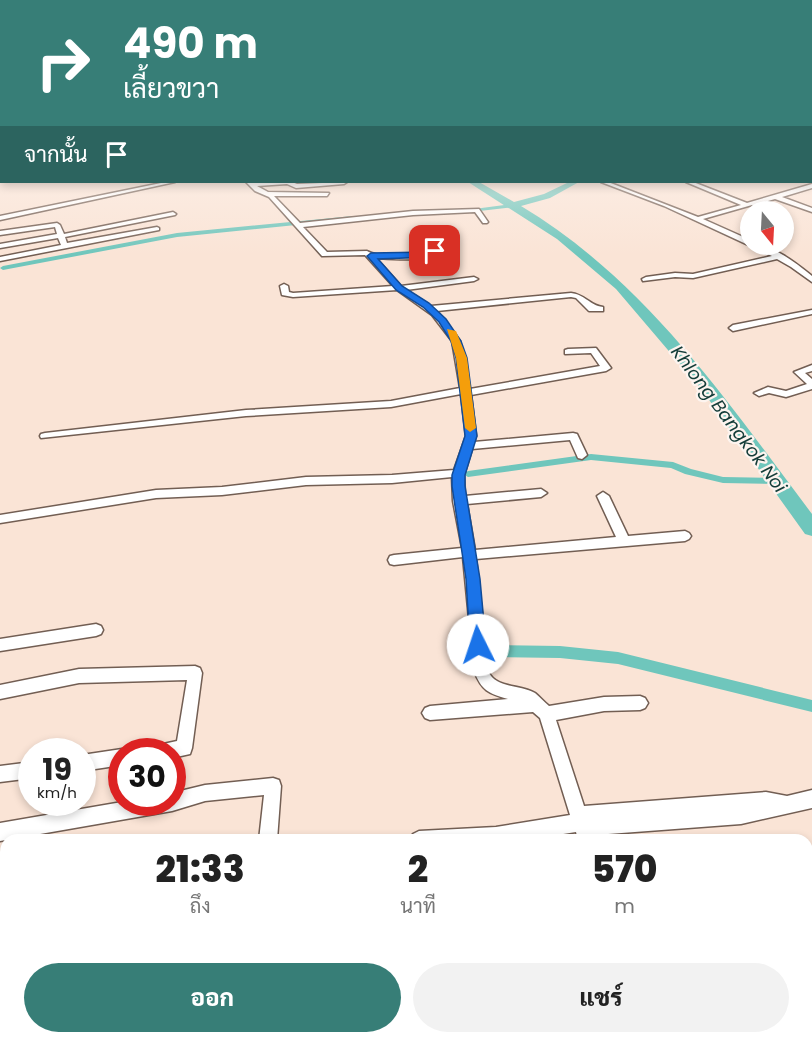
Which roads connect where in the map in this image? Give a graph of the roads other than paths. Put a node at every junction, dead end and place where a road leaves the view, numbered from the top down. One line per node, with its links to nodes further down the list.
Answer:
1 (167, 183): 18 (street)
2 (251, 183): 8 (street)
3 (290, 183): 4 (street)
4 (332, 183)
5 (607, 183): 14 (street)
6 (692, 183): 11 (street)
7 (812, 186): 10 (street)
8 (269, 194): 9 (street); 21 (street)
9 (327, 194)
10 (777, 197): 12 (street); 15 (street)
11 (742, 201)
12 (762, 201)
13 (740, 207): 19 (street)
14 (678, 210): 17 (street); 19 (street)
15 (812, 210)
16 (173, 214): 22 (street)
17 (667, 215)
18 (0, 218)
19 (698, 219): 27 (street)
20 (485, 222): 21 (street)
21 (297, 223): 34 (street)
22 (98, 229): 25 (street); 26 (street)
23 (158, 229): 26 (street)
24 (0, 233): 25 (street)
25 (62, 235): 28 (street); 29 (street)
26 (103, 238): 29 (street)
27 (740, 238)
28 (0, 246)
29 (65, 246): 33 (street)
30 (433, 247): 34 (street)
31 (774, 255): 32 (street)
32 (778, 257): 36 (street); 37 (street)
33 (0, 259)
34 (376, 261): 39 (street)
35 (474, 279): 39 (street)
36 (646, 279)
37 (812, 280)
38 (284, 286): 39 (street)
39 (400, 288): 40 (street)
40 (430, 309): 41 (street); 47 (street)
41 (600, 309)
42 (812, 312): 43 (street)
43 (733, 328)
44 (568, 352): 47 (street)
45 (812, 368): 46 (street)
46 (812, 385): 48 (street)
47 (467, 391): 49 (street); 50 (street)
48 (759, 393)
49 (45, 436)
50 (468, 446): 51 (street); 52 (street)
51 (582, 455)
52 (458, 478): 55 (street); 56 (street)
53 (541, 493): 55 (street)
54 (603, 496): 58 (street)
55 (459, 501): 59 (street)
56 (0, 519)
57 (686, 536): 58 (street)
58 (624, 541): 59 (street)
59 (469, 554): 60 (street); 65 (street)
60 (394, 560)
61 (96, 630): 62 (street)
62 (0, 645)
63 (0, 692): 67 (street)
64 (640, 703): 65 (street)
65 (542, 709): 66 (street); 73 (street)
66 (430, 713)
67 (185, 738)
68 (18, 772): 69 (street)
69 (0, 774)
70 (186, 798): 75 (street)
71 (812, 799): 73 (street)
72 (108, 813): 74 (street)
73 (583, 826): 76 (street)
74 (0, 832)
75 (269, 834)
76 (514, 834)

